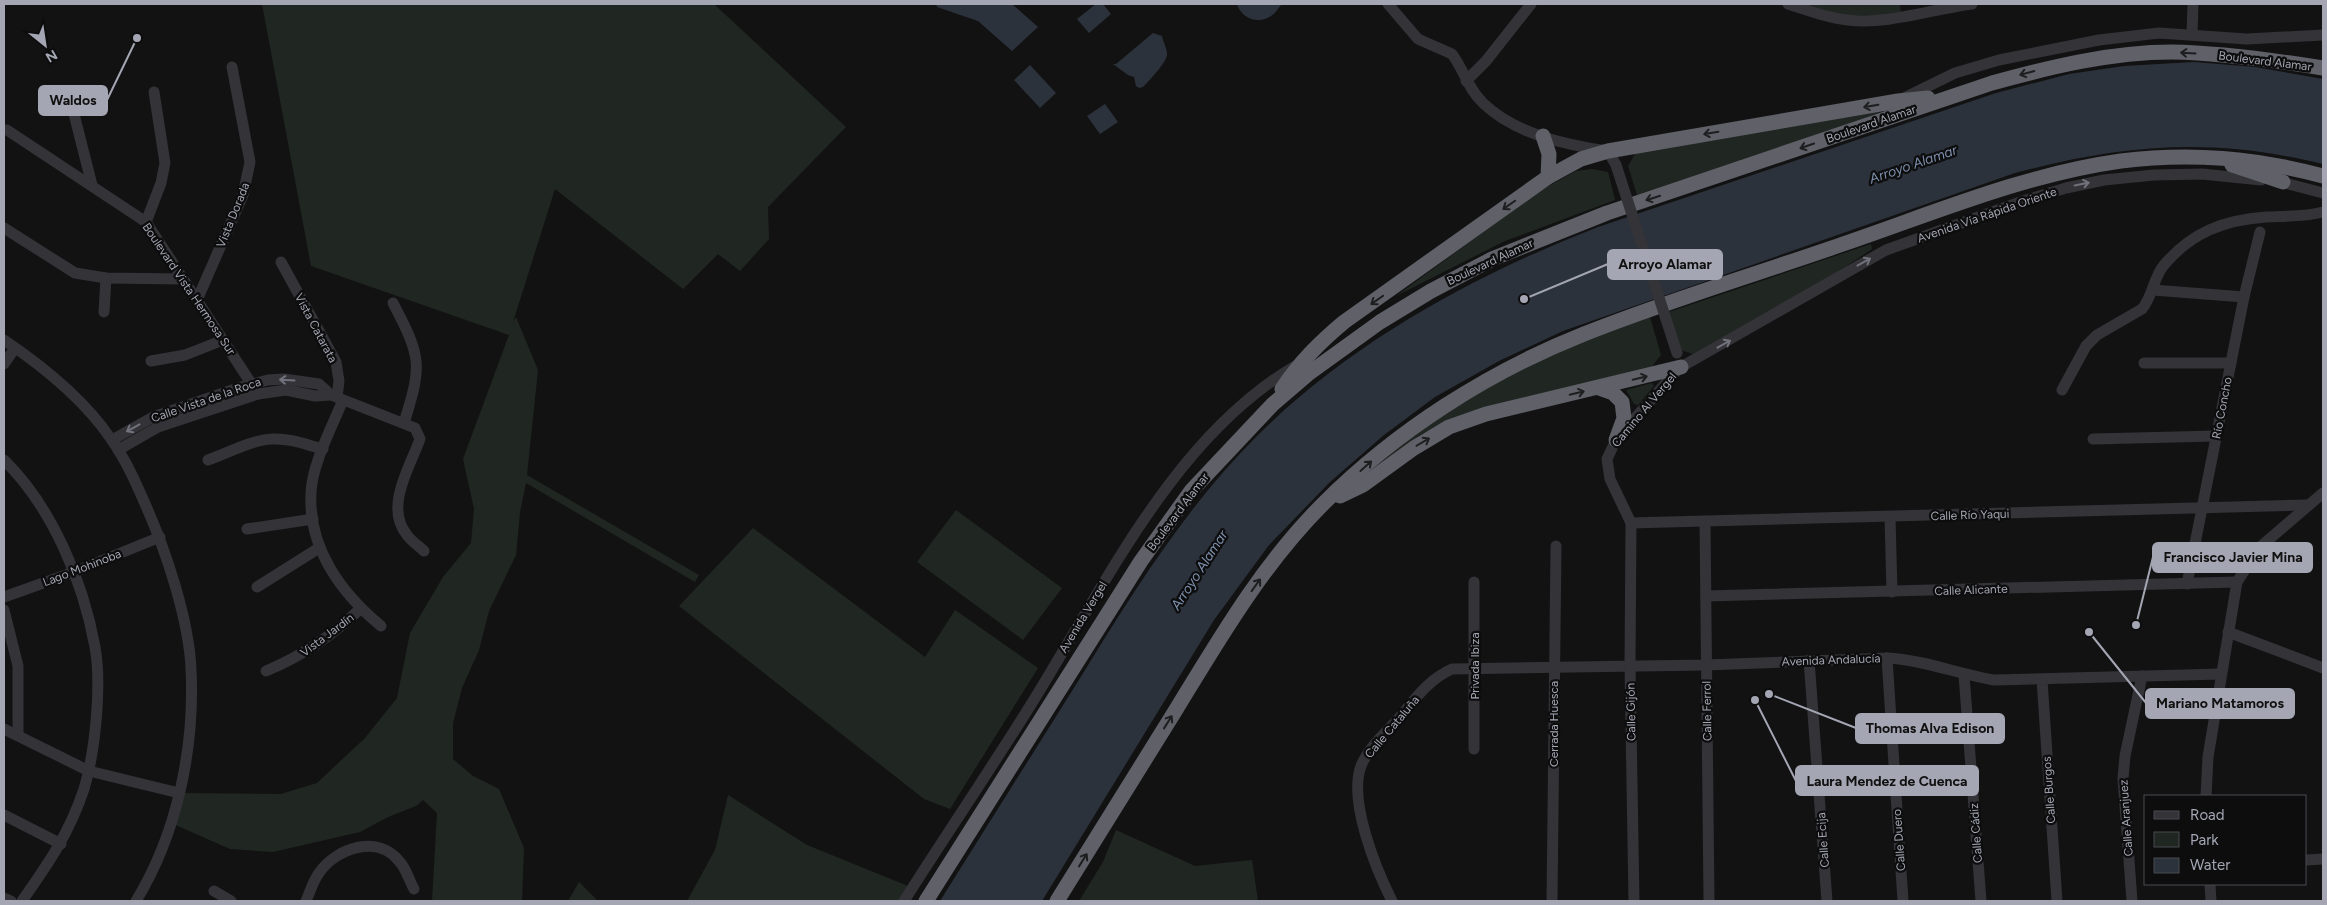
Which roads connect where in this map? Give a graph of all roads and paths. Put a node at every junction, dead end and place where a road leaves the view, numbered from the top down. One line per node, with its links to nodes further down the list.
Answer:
1 (1388, 4): 10 (street)
2 (1531, 4): 10 (street)
3 (1788, 4): 4 (street)
4 (1972, 4)
5 (2193, 4): 6 (street)
6 (2192, 34): 7 (street); 13 (street)
7 (2323, 35)
8 (232, 67): 33 (street, Vista Dorada)
9 (2323, 68): 12 (highway, Boulevard Alamar, one-way to 12)
10 (1466, 81): 16 (street)
11 (154, 92): 25 (street)
12 (1954, 96): 13 (highway); 50 (highway, Boulevard Alamar, one-way to 50)
13 (1898, 101): 17 (highway, one-way to 17)
14 (74, 114): 22 (street)
15 (8, 130): 22 (street, Boulevard Vista Hermosa Sur)
16 (1543, 136): 17 (street); 20 (highway)
17 (1608, 151): 20 (highway); 39 (street, bridge)
18 (2196, 157): 19 (highway); 21 (highway); 61 (highway, one-way to 18)
19 (2323, 176)
20 (1548, 177): 44 (highway, one-way to 44)
21 (2283, 182): 23 (street, Avenida Vía Rápida Oriente); 39 (street, Avenida Vía Rápida Oriente, one-way to 21)
22 (92, 185): 25 (street, Boulevard Vista Hermosa Sur)
23 (2323, 193)
24 (2323, 212): 31 (street)
25 (146, 222): 30 (street, Boulevard Vista Hermosa Sur)
26 (4, 228): 29 (street)
27 (2260, 232): 32 (street, Río Concho)
28 (281, 262): 49 (street, Vista Catarata)
29 (106, 278): 30 (street); 35 (street)
30 (183, 279): 33 (street, Boulevard Vista Hermosa Sur)
31 (2153, 290): 32 (street); 47 (street)
32 (2244, 297): 42 (street, Río Concho)
33 (197, 300): 37 (street, Boulevard Vista Hermosa Sur)
34 (393, 303): 52 (street)
35 (104, 312)
36 (4, 340): 38 (street)
37 (223, 340): 40 (street); 45 (street, Boulevard Vista Hermosa Sur)
38 (16, 348): 43 (street); 56 (street)
39 (1679, 360): 46 (highway, one-way to 39); 55 (street, Camino Al Vergel)
40 (151, 361)
41 (2144, 363): 42 (street)
42 (2231, 363): 53 (street, Río Concho)
43 (4, 364)
44 (1298, 364): 50 (highway); 117 (street, Avenida Vergel)
45 (252, 384): 48 (street, Boulevard Vista Hermosa Sur); 49 (street, Calle Vista de la Roca, one-way to 45); 51 (street, Calle Vista de la Roca)
46 (1599, 388): 55 (highway); 61 (highway, one-way to 46)
47 (2062, 390)
48 (258, 394): 49 (street, Calle Vista de la Roca); 51 (street, Calle Vista de la Roca)
49 (337, 397): 52 (street, Calle Vista de la Roca); 57 (street)
50 (1273, 404): 118 (highway, Boulevard Alamar)
51 (195, 410): 56 (street, Calle Vista de la Roca)
52 (404, 423): 72 (street, Calle Vista de la Roca)
53 (2216, 436): 54 (street); 63 (street, Río Concho)
54 (2093, 439)
55 (1616, 440): 67 (street, Camino Al Vergel)
56 (115, 445): 69 (street)
57 (323, 449): 59 (street); 65 (street)
58 (4, 460): 73 (street)
59 (208, 460)
60 (2323, 493): 62 (street)
61 (1323, 504): 119 (highway, one-way to 61)
62 (2309, 505): 63 (street, Calle Río Yaqui); 75 (street)
63 (2201, 508): 64 (street, Calle Río Yaqui); 76 (street, Río Concho)
64 (1890, 517): 66 (street, Calle Río Yaqui); 78 (street)
65 (313, 519): 68 (street); 71 (street)
66 (1705, 522): 67 (street, Calle Río Yaqui); 79 (street, Calle Ferrol)
67 (1630, 523): 88 (street, Calle Gijón)
68 (247, 529)
69 (160, 537): 73 (street, Lago Mohinoba); 102 (street)
70 (1556, 546): 90 (street, Cerrada Huesca)
71 (318, 548): 77 (street); 81 (street)
72 (424, 551)
73 (74, 572): 80 (street, Lago Mohinoba); 101 (street)
74 (1474, 582): 89 (street, Privada Ibiza)
75 (2237, 582): 76 (street, Calle Alicante); 84 (street)
76 (2187, 584): 78 (street, Calle Alicante)
77 (258, 587)
78 (1892, 592): 79 (street, Calle Alicante)
79 (1706, 596): 87 (street, Calle Ferrol)
80 (4, 597)
81 (360, 609): 83 (street); 92 (street, Vista Jardín)
82 (4, 610): 99 (street)
83 (381, 626)
84 (2228, 632): 91 (street); 94 (street)
85 (1887, 658): 86 (street, Avenida Andalucía); 95 (street, Avenida Andalucía); 125 (street, Calle Duero)
86 (1810, 660): 87 (street, Avenida Andalucía); 124 (street, Calle Ecija)
87 (1706, 665): 88 (street, Avenida Andalucía); 123 (street, Calle Ferrol)
88 (1630, 666): 90 (street, Avenida Andalucía); 122 (street, Calle Gijón)
89 (1476, 667): 90 (street, Avenida Andalucía); 93 (street, Avenida Andalucía); 100 (street, Privada Ibiza)
90 (1554, 667): 121 (street, Cerrada Huesca)
91 (2323, 668)
92 (266, 671)
93 (1440, 674): 120 (street, Calle Cataluña)
94 (2221, 674): 96 (street, Avenida Andalucía); 103 (street)
95 (1964, 675): 97 (street, Avenida Andalucía); 126 (street, Calle Cádiz)
96 (2142, 676): 97 (street, Avenida Andalucía); 128 (street, Calle Aranjuez)
97 (2042, 680): 127 (street, Calle Burgos)
98 (4, 729): 99 (street)
99 (18, 734): 101 (street)
100 (1474, 749)
101 (89, 770): 102 (street); 105 (street)
102 (179, 793): 115 (street)
103 (2206, 795)
104 (4, 815): 105 (street)
105 (61, 844): 114 (street)
106 (2323, 859): 107 (street)
107 (2307, 860)
108 (2210, 885): 129 (street)
109 (414, 889): 112 (street)
110 (214, 891): 116 (street)
111 (4, 898): 113 (street)
112 (308, 900)
113 (11, 901)
114 (22, 901)
115 (136, 901)
116 (231, 901)
117 (904, 901)
118 (926, 901)
119 (1057, 901)
120 (1392, 901)
121 (1552, 901)
122 (1634, 901)
123 (1709, 901)
124 (1828, 901)
125 (1903, 901)
126 (1981, 901)
127 (2056, 901)
128 (2132, 901)
129 (2211, 901)

